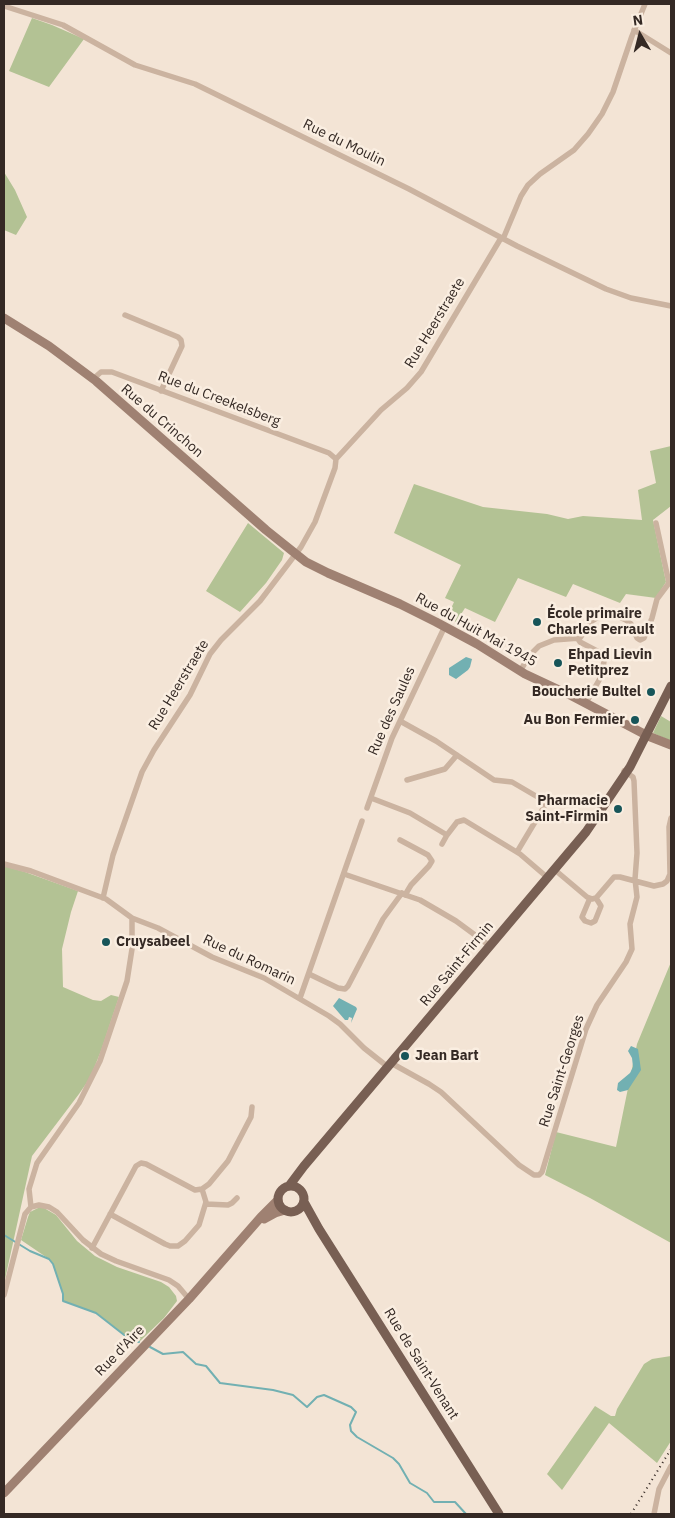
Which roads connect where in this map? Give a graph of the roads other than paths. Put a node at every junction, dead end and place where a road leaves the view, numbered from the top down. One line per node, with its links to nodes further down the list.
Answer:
1 (645, 4): 3 (street, Rue Heerstraete)
2 (4, 6): 5 (street, Rue du Moulin)
3 (634, 30): 4 (street); 5 (street, Rue Heerstraete)
4 (671, 53)
5 (502, 239): 6 (street, Rue du Moulin); 11 (street, Rue Heerstraete)
6 (671, 306)
7 (125, 315): 10 (street)
8 (4, 318): 9 (street, Rue du Crinchon)
9 (93, 379): 10 (street, Rue du Creekelsberg); 13 (street, Rue du Crinchon)
10 (161, 391): 11 (street, Rue du Creekelsberg)
11 (336, 459): 13 (street, Rue Heerstraete)
12 (656, 523): 15 (street)
13 (296, 554): 14 (street, Rue du Huit Mai 1945); 39 (street, Rue Heerstraete)
14 (444, 626): 16 (street, Rue du Huit Mai 1945); 19 (street, Rue des Saules)
15 (578, 639): 16 (street); 18 (street)
16 (520, 671): 18 (street, Rue du Huit Mai 1945)
17 (671, 685): 20 (main road, Rue Saint-Firmin)
18 (586, 703): 20 (street, Rue du Huit Mai 1945)
19 (400, 721): 22 (street); 25 (street, Rue des Saules)
20 (644, 734): 21 (street, Rue du Huit Mai 1945); 23 (main road, Rue Saint-Firmin)
21 (671, 745)
22 (457, 755): 24 (street); 32 (street)
23 (625, 772): 34 (main road, Rue Saint-Firmin); 37 (street, Rue Saint-Georges)
24 (407, 780)
25 (371, 798): 26 (street, Rue des Saules); 29 (street)
26 (367, 808)
27 (671, 818): 37 (street)
28 (362, 822): 35 (street)
29 (447, 835): 31 (street); 32 (street)
30 (400, 840): 38 (street)
31 (442, 844)
32 (517, 852): 36 (street)
33 (4, 864): 39 (street, Rue du Romarin)
34 (555, 870): 36 (main road, Rue Saint-Firmin); 37 (street)
35 (344, 874): 38 (street); 42 (street)
36 (548, 878): 41 (main road, Rue Saint-Firmin)
37 (635, 882): 44 (street, Rue Saint-Georges)
38 (403, 894): 41 (street); 42 (street)
39 (103, 898): 40 (street, Rue du Romarin)
40 (132, 918): 43 (street, Rue du Romarin); 54 (street)
41 (490, 946): 44 (main road, Rue Saint-Firmin)
42 (309, 974): 43 (street)
43 (300, 998): 44 (street, Rue du Romarin)
44 (389, 1065): 46 (main road, Rue Saint-Firmin)
45 (252, 1107): 48 (street)
46 (310, 1159): 47 (main road, Rue Saint-Firmin); 49 (main road, Rue Saint-Firmin)
47 (289, 1186): 49 (main road); 51 (main road)
48 (202, 1190): 53 (street); 57 (street)
49 (301, 1190): 52 (main road)
50 (238, 1198): 53 (street)
51 (278, 1200): 55 (main road); 58 (street, Rue d'Aire)
52 (304, 1202): 56 (main road); 59 (main road, Rue de Saint-Venant)
53 (206, 1204): 57 (street)
54 (31, 1207): 60 (street); 61 (street)
55 (285, 1210): 56 (main road); 58 (street, Rue d'Aire)
56 (295, 1212): 59 (main road, Rue de Saint-Venant)
57 (110, 1214): 60 (street)
58 (253, 1227): 62 (street, Rue d'Aire)
59 (319, 1229): 65 (main road, Rue de Saint-Venant)
60 (92, 1248): 62 (street)
61 (4, 1295)
62 (189, 1299): 64 (street, Rue d'Aire)
63 (671, 1466): 66 (street)
64 (4, 1493)
65 (499, 1514)
66 (654, 1514)

